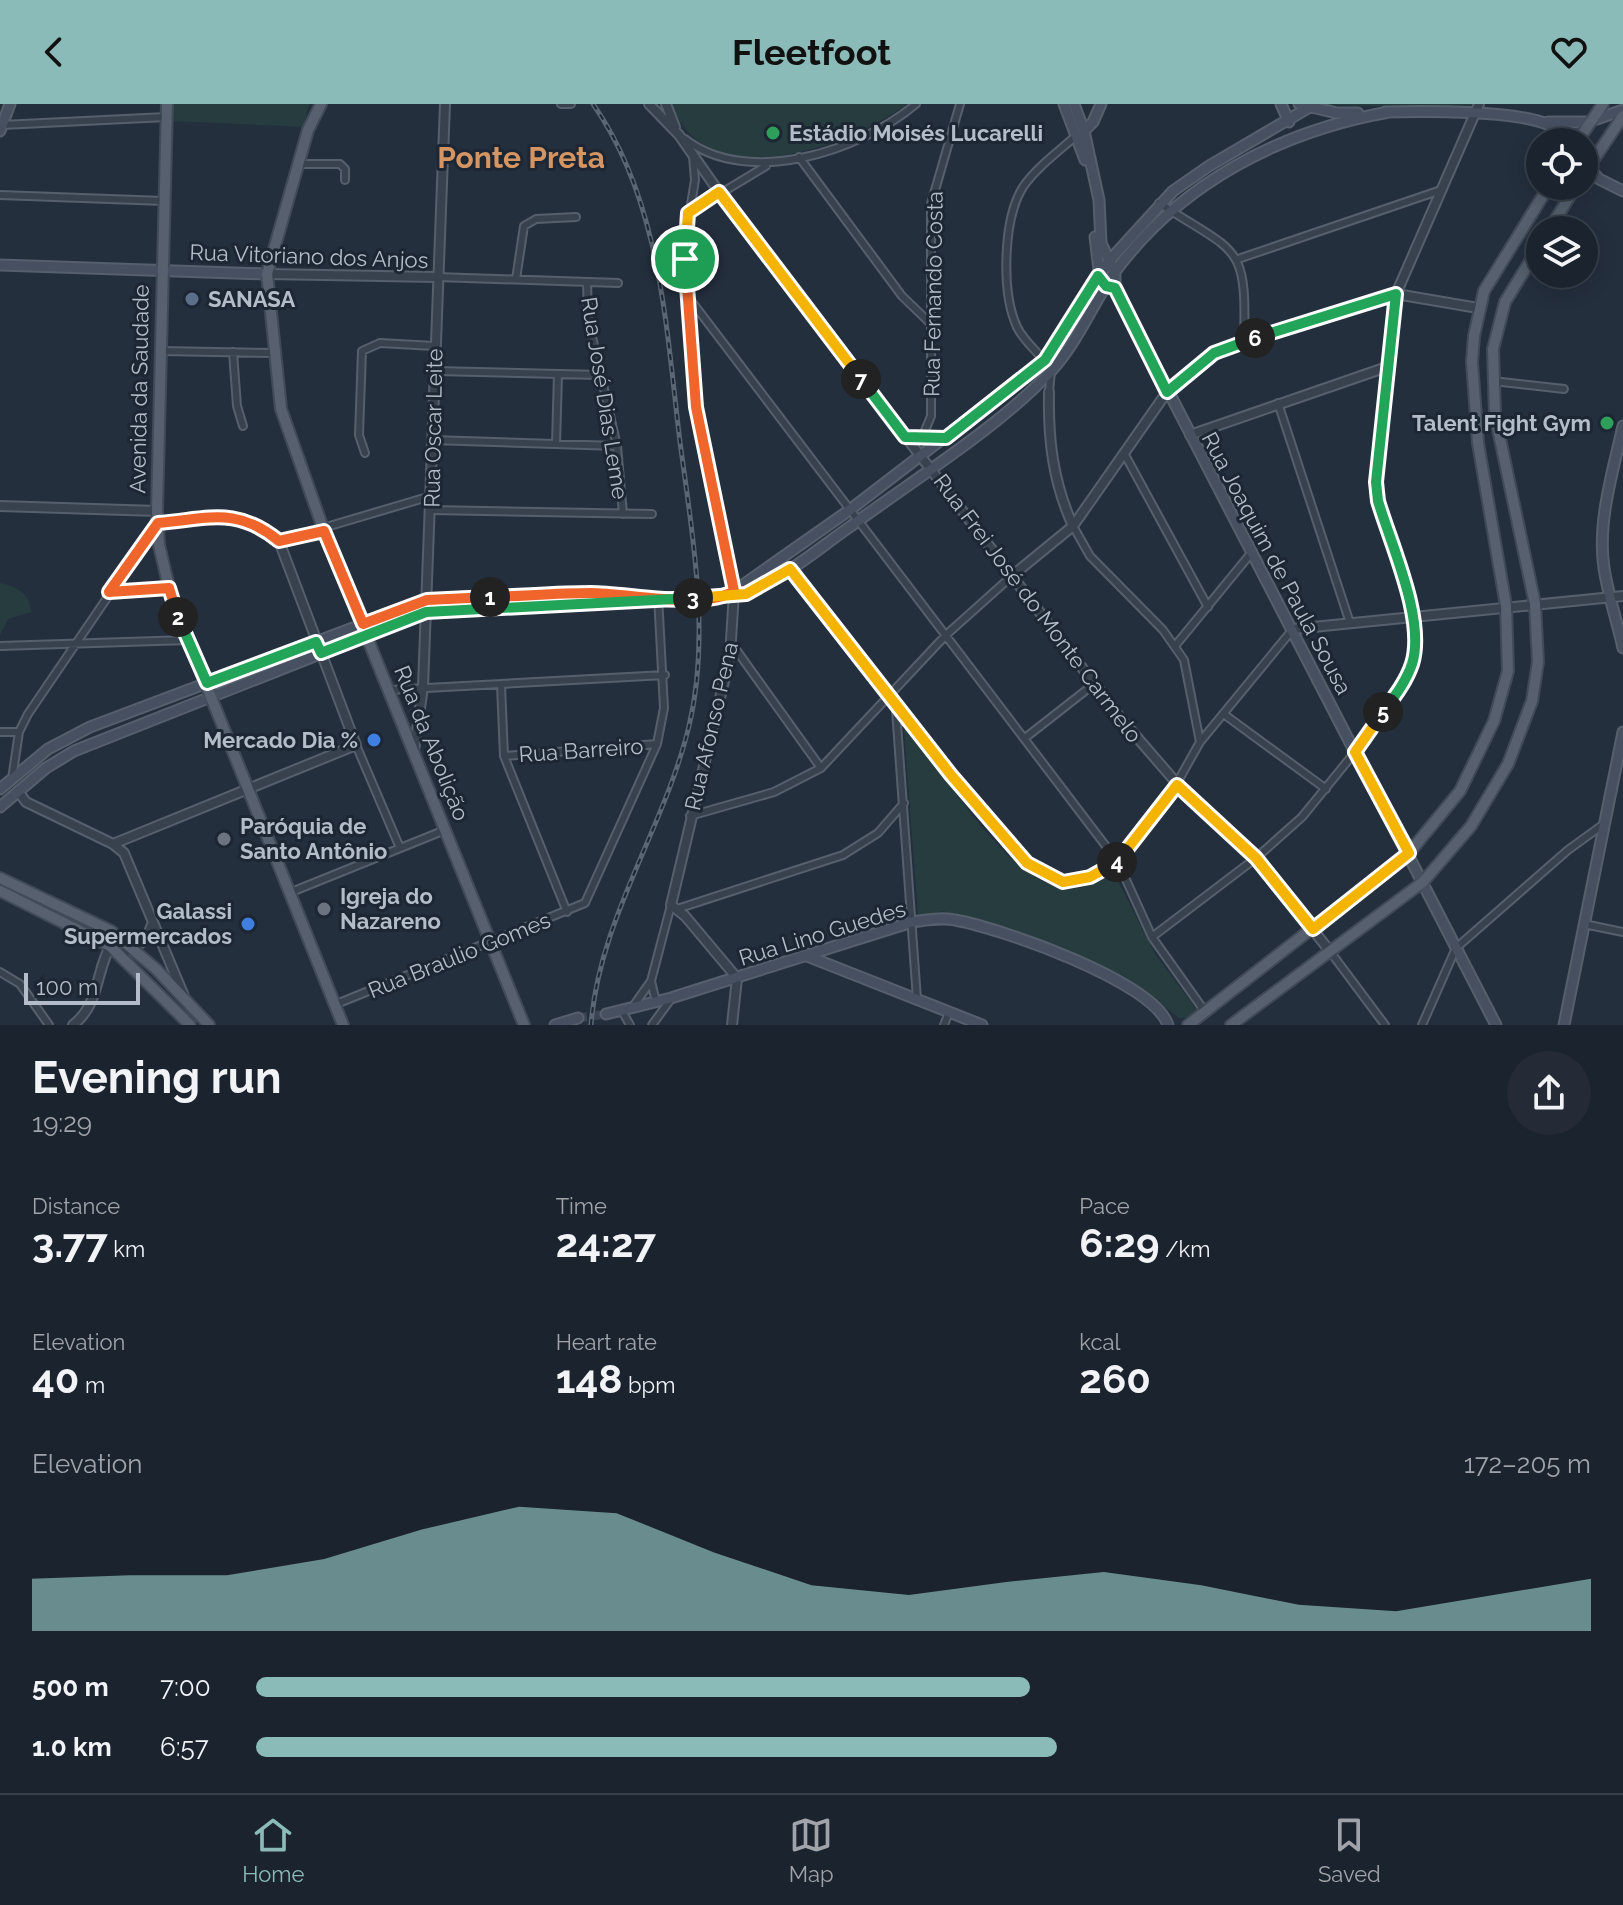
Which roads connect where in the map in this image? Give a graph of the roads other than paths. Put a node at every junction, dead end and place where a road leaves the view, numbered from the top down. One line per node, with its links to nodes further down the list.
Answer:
1 (12, 104): 27 (main road)
2 (167, 104): 23 (main road, Avenida da Saudade)
3 (314, 104): 30 (main road)
4 (321, 104): 30 (main road, Rua da Abolição)
5 (445, 104): 58 (street, Rua Oscar Leite)
6 (561, 104): 7 (street)
7 (571, 104)
8 (649, 104): 32 (street)
9 (666, 104): 32 (street)
10 (916, 104): 35 (street)
11 (960, 104): 66 (street, Rua Fernando Costa)
12 (1064, 104): 31 (main road)
13 (1074, 104): 31 (main road)
14 (1101, 104): 31 (main road)
15 (1281, 104): 25 (main road)
16 (1479, 104): 21 (street)
17 (1603, 104): 24 (main road)
18 (1307, 105): 20 (main road); 25 (main road)
19 (1623, 110): 24 (main road)
20 (1389, 112): 21 (main road); 47 (main road)
21 (1474, 114): 26 (main road); 40 (street)
22 (1623, 116): 33 (main road)
23 (166, 117): 27 (street); 45 (main road, Avenida da Saudade)
24 (1591, 121): 26 (main road); 29 (main road)
25 (1289, 122): 46 (main road)
26 (1541, 122): 28 (main road)
27 (2, 126)
28 (1556, 128)
29 (1586, 128)
30 (308, 130): 36 (main road, Rua da Abolição)
31 (1080, 133): 51 (main road); 57 (main road); 72 (street)
32 (679, 135): 34 (street); 37 (street)
33 (1598, 150)
34 (693, 156): 42 (street, Rua Frei José do Monte Carmelo); 48 (street, Rua Afonso Pena)
35 (799, 157): 37 (street); 66 (street)
36 (299, 164): 39 (street); 56 (main road, Rua da Abolição)
37 (769, 164): 42 (street)
38 (1598, 178): 41 (main road)
39 (345, 180)
40 (1441, 190): 50 (street); 63 (street)
41 (1623, 191)
42 (719, 192): 48 (street); 86 (street, Rua Frei José do Monte Carmelo)
43 (0, 195): 45 (street)
44 (1540, 200): 65 (main road)
45 (164, 201): 54 (main road, Avenida da Saudade)
46 (1159, 203): 47 (street); 51 (main road)
47 (1171, 211): 50 (street); 55 (main road)
48 (688, 213): 64 (street, Rua Afonso Pena)
49 (576, 217): 59 (street)
50 (1238, 259): 67 (street)
51 (1109, 261): 55 (main road); 57 (main road)
52 (0, 265): 54 (main road, Rua Vitoriano dos Anjos)
53 (1526, 268): 78 (main road)
54 (161, 269): 56 (main road, Rua Vitoriano dos Anjos); 69 (main road, Avenida da Saudade)
55 (1115, 273): 62 (main road)
56 (267, 274): 58 (street, Rua Vitoriano dos Anjos); 71 (main road, Rua da Abolição)
57 (1098, 276): 62 (main road, Rua Joaquim de Paula Sousa); 72 (main road)
58 (436, 277): 59 (street, Rua Vitoriano dos Anjos); 68 (street, Rua Oscar Leite)
59 (516, 279): 60 (street, Rua Vitoriano dos Anjos)
60 (587, 282): 61 (street, Rua Vitoriano dos Anjos); 77 (street, Rua José Dias Leme)
61 (618, 283)
62 (1111, 287): 75 (main road); 81 (main road, Rua Joaquim de Paula Sousa)
63 (1396, 294): 65 (street); 67 (street); 73 (street)
64 (689, 298): 98 (street); 112 (street, Rua Afonso Pena)
65 (1478, 308): 118 (main road)
66 (930, 323): 87 (street, Rua Fernando Costa)
67 (1244, 342): 81 (street)
68 (434, 346): 74 (street, Rua Oscar Leite); 92 (street)
69 (159, 351): 70 (street); 102 (main road, Avenida da Saudade)
70 (233, 352): 71 (street); 83 (street)
71 (273, 353): 105 (main road, Rua da Abolição)
72 (1045, 360): 75 (street); 88 (main road)
73 (1387, 367): 82 (street); 121 (street)
74 (436, 371): 76 (street); 89 (street, Rua Oscar Leite)
75 (1051, 371): 80 (street); 95 (main road)
76 (558, 374): 77 (street); 90 (street)
77 (600, 375): 91 (street, Rua José Dias Leme)
78 (1493, 381): 79 (street); 117 (main road)
79 (1564, 389)
80 (1049, 392): 104 (street)
81 (1167, 392): 85 (main road, Rua Joaquim de Paula Sousa); 93 (street)
82 (1278, 403): 85 (street); 122 (street)
83 (243, 426)
84 (1623, 426): 115 (main road)
85 (1190, 435): 107 (main road, Rua Joaquim de Paula Sousa)
86 (905, 437): 87 (main road); 94 (street, Rua Frei José do Monte Carmelo)
87 (922, 438): 88 (main road)
88 (946, 438): 94 (main road)
89 (432, 440): 90 (street); 96 (street, Rua Oscar Leite)
90 (556, 444): 91 (street)
91 (617, 446): 100 (street, Rua José Dias Leme)
92 (365, 453)
93 (1125, 455): 104 (street); 119 (street)
94 (922, 457): 95 (street, Rua Frei José do Monte Carmelo); 98 (main road)
95 (930, 467): 103 (main road); 109 (street, Rua Frei José do Monte Carmelo)
96 (431, 496): 99 (street, Rua Oscar Leite); 105 (street)
97 (0, 506): 102 (street)
98 (851, 509): 103 (street); 112 (main road)
99 (431, 510): 100 (street); 116 (street, Rua Oscar Leite)
100 (623, 514): 101 (street)
101 (652, 514)
102 (157, 517): 106 (street); 110 (main road, Avenida da Saudade); 111 (street)
103 (858, 520): 108 (main road); 125 (street)
104 (1073, 526): 109 (street); 131 (street)
105 (324, 531): 106 (street); 124 (main road, Rua da Abolição)
106 (279, 541): 127 (street)
107 (1252, 552): 119 (street); 123 (main road, Rua Joaquim de Paula Sousa)
108 (790, 569): 112 (main road); 141 (street)
109 (1013, 575): 125 (street); 136 (street, Rua Frei José do Monte Carmelo)
110 (169, 588): 111 (street); 126 (main road, Avenida da Saudade)
111 (109, 592): 128 (street)
112 (728, 595): 114 (main road, bridge); 129 (street, Rua Afonso Pena)
113 (1623, 596): 115 (street)
114 (666, 598): 116 (main road); 120 (main road); 134 (street)
115 (1611, 598): 117 (street); 132 (main road)
116 (427, 600): 120 (street, Rua Oscar Leite); 124 (main road)
117 (1535, 604): 118 (street); 172 (main road)
118 (1506, 606): 121 (street); 168 (main road)
119 (1208, 607): 131 (street)
120 (426, 612): 124 (main road); 139 (street, Rua Oscar Leite)
121 (1413, 616): 122 (street); 152 (street)
122 (1350, 623): 123 (street)
123 (1293, 629): 143 (street); 152 (main road, Rua Joaquim de Paula Sousa)
124 (365, 630): 127 (main road); 133 (main road); 138 (main road, Rua da Abolição)
125 (946, 635): 141 (street); 147 (street)
126 (188, 640): 128 (street); 135 (main road, Avenida da Saudade)
127 (316, 642): 133 (street); 135 (main road)
128 (73, 644): 130 (street); 145 (street)
129 (732, 644): 154 (street); 163 (street, Rua Afonso Pena)
130 (0, 646)
131 (1175, 646): 148 (street)
132 (1623, 648)
133 (321, 653): 140 (main road); 150 (street)
134 (665, 675): 137 (street); 149 (street)
135 (207, 683): 140 (main road, Avenida da Saudade); 155 (main road)
136 (1094, 684): 147 (street); 156 (street, Rua Frei José do Monte Carmelo)
137 (501, 685): 139 (street); 153 (street)
138 (390, 690): 139 (street); 151 (main road, Rua da Abolição)
139 (423, 690): 151 (street, Rua Oscar Leite)
140 (211, 695): 158 (main road, Avenida da Saudade); 160 (main road)
141 (889, 697): 142 (street); 154 (street)
142 (896, 706): 161 (street); 170 (street)
143 (1225, 715): 148 (street); 159 (street)
144 (0, 732): 145 (street)
145 (19, 732): 155 (street)
146 (1623, 736): 164 (main road)
147 (1025, 738): 170 (street)
148 (1200, 742): 156 (street)
149 (657, 744): 153 (street, Rua Barreiro); 176 (street, Rua Braulio Gomes)
150 (356, 745): 158 (street); 167 (street)
151 (414, 752): 165 (main road, Rua da Abolição)
152 (1355, 752): 159 (street); 168 (main road, Rua Joaquim de Paula Sousa)
153 (504, 756): 176 (street)
154 (821, 768): 163 (street)
155 (12, 779): 157 (main road)
156 (1177, 785): 169 (street, Rua Frei José do Monte Carmelo); 170 (street)
157 (0, 789)
158 (249, 789): 166 (street); 174 (main road, Avenida da Saudade)
159 (1326, 789): 169 (street)
160 (18, 791): 162 (main road); 166 (street)
161 (904, 803): 175 (street); 178 (street)
162 (0, 807)
163 (690, 816): 175 (street, Rua Afonso Pena)
164 (1604, 824): 179 (main road); 186 (street)
165 (445, 830): 167 (street); 184 (main road, Rua da Abolição)
166 (113, 844): 177 (street)
167 (400, 848): 174 (street)
168 (1409, 853): 172 (main road, Rua Joaquim de Paula Sousa); 180 (main road)
169 (1256, 858): 180 (street, Rua Frei José do Monte Carmelo); 182 (street)
170 (1118, 862): 182 (street)
171 (0, 878): 183 (main road)
172 (1423, 882): 186 (main road, Rua Joaquim de Paula Sousa); 188 (main road)
173 (0, 891): 183 (main road)
174 (289, 893): 199 (main road, Avenida da Saudade)
175 (674, 907): 193 (street); 194 (street, Rua Afonso Pena)
176 (567, 912): 184 (street, Rua Braulio Gomes)
177 (153, 921): 187 (street); 197 (street)
178 (912, 922): 185 (main road, Rua Lino Guedes); 196 (street); 219 (main road, Rua Lino Guedes)
179 (1584, 924): 181 (street); 225 (main road)
180 (1313, 929): 188 (street, Rua Frei José do Monte Carmelo); 203 (main road)
181 (1623, 932)
182 (1152, 937): 203 (street)
183 (113, 941): 187 (main road); 189 (main road); 207 (street)
184 (490, 942): 199 (street, Rua Braulio Gomes); 212 (main road, Rua da Abolição)
185 (845, 944): 190 (main road, Rua Lino Guedes); 191 (main road)
186 (1456, 948): 223 (street); 224 (main road, Rua Joaquim de Paula Sousa)
187 (133, 949): 189 (street); 197 (main road)
188 (1329, 950): 221 (main road); 222 (street)
189 (120, 955): 208 (main road)
190 (807, 956): 191 (main road); 193 (main road, Rua Lino Guedes)
191 (834, 967): 196 (main road)
192 (0, 972): 206 (street)
193 (737, 978): 195 (main road, Rua Lino Guedes); 216 (street)
194 (651, 981): 198 (street, Rua Afonso Pena); 200 (street, Rua Afonso Pena)
195 (671, 998): 198 (main road, Rua Lino Guedes); 215 (street)
196 (917, 999): 201 (main road)
197 (186, 1000): 209 (main road)
198 (656, 1002): 200 (main road, Rua Lino Guedes)
199 (335, 1007): 210 (main road); 211 (main road, Avenida da Saudade)
200 (627, 1010): 202 (main road, Rua Lino Guedes); 214 (street)
201 (949, 1012): 205 (main road); 217 (street)
202 (606, 1014)
203 (1206, 1014): 220 (main road)
204 (578, 1018): 213 (main road)
205 (965, 1023): 218 (main road)
206 (49, 1025)
207 (73, 1025)
208 (190, 1025)
209 (209, 1025)
210 (336, 1025)
211 (343, 1025)
212 (524, 1025)
213 (555, 1025)
214 (630, 1025)
215 (652, 1025)
216 (732, 1025)
217 (944, 1025)
218 (982, 1025)
219 (1168, 1025)
220 (1188, 1025)
221 (1231, 1025)
222 (1385, 1025)
223 (1422, 1025)
224 (1496, 1025)
225 (1564, 1025)

